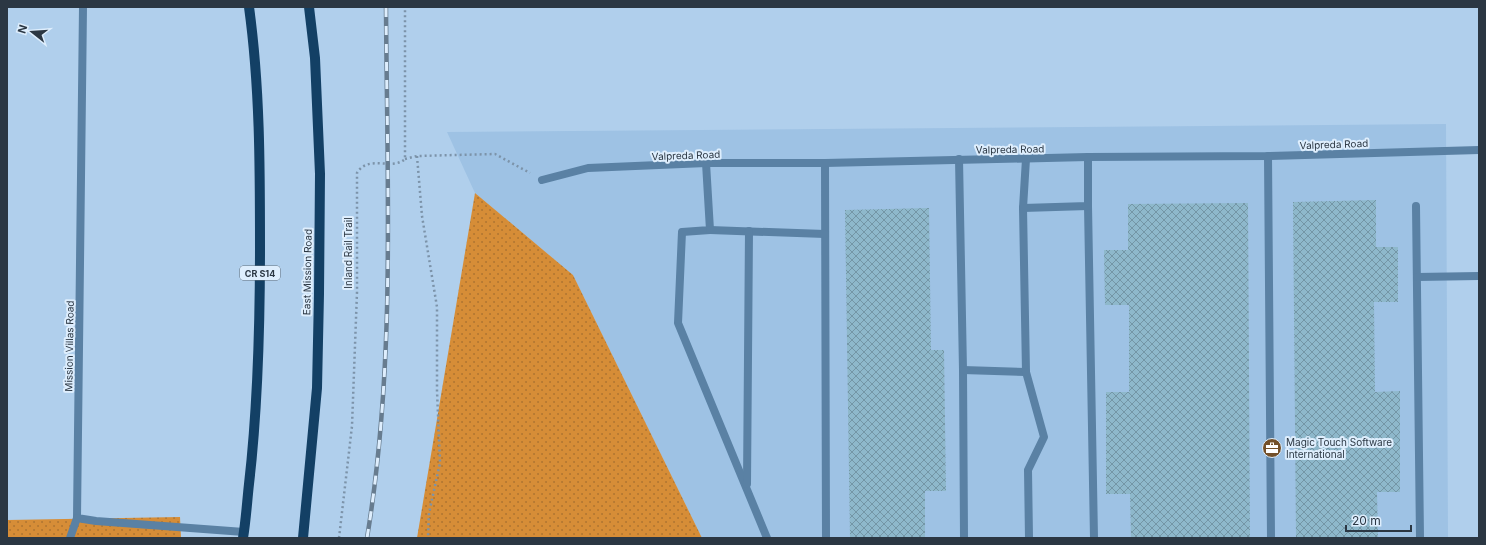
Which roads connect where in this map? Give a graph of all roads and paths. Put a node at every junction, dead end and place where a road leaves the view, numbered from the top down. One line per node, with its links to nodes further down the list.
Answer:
1 (83, 7): 26 (street, Mission Villas Road)
2 (249, 7): 27 (main road, CR S14)
3 (309, 7): 29 (main road, East Mission Road)
4 (405, 7): 9 (path)
5 (1479, 150): 7 (street, Valpreda Road)
6 (417, 156): 9 (path, Inland Rail Trail); 14 (path, Inland Rail Trail); 31 (path)
7 (1268, 156): 8 (street, Valpreda Road); 37 (street)
8 (1088, 157): 11 (street, Valpreda Road); 15 (street)
9 (405, 159): 30 (path, Inland Rail Trail)
10 (959, 159): 11 (street, Valpreda Road); 13 (street, Valpreda Road); 23 (street)
11 (1026, 159): 17 (street)
12 (706, 163): 13 (street, Valpreda Road); 14 (street, Valpreda Road); 18 (street)
13 (824, 163): 20 (street)
14 (542, 180)
15 (1088, 206): 17 (street); 36 (street)
16 (1416, 206): 22 (street)
17 (1023, 208): 24 (street)
18 (710, 230): 19 (street); 25 (street)
19 (748, 231): 20 (street); 25 (street)
20 (825, 234): 33 (street)
21 (1479, 276): 22 (street)
22 (1417, 277): 38 (street)
23 (963, 370): 24 (street); 34 (street)
24 (1026, 372): 35 (street)
25 (747, 489): 32 (street)
26 (77, 518): 27 (street); 28 (street, Mission Villas Road)
27 (243, 535)
28 (70, 538)
29 (303, 538)
30 (339, 538)
31 (428, 538)
32 (767, 538)
33 (826, 538)
34 (964, 538)
35 (1029, 538)
36 (1094, 538)
37 (1271, 538)
38 (1420, 538)

